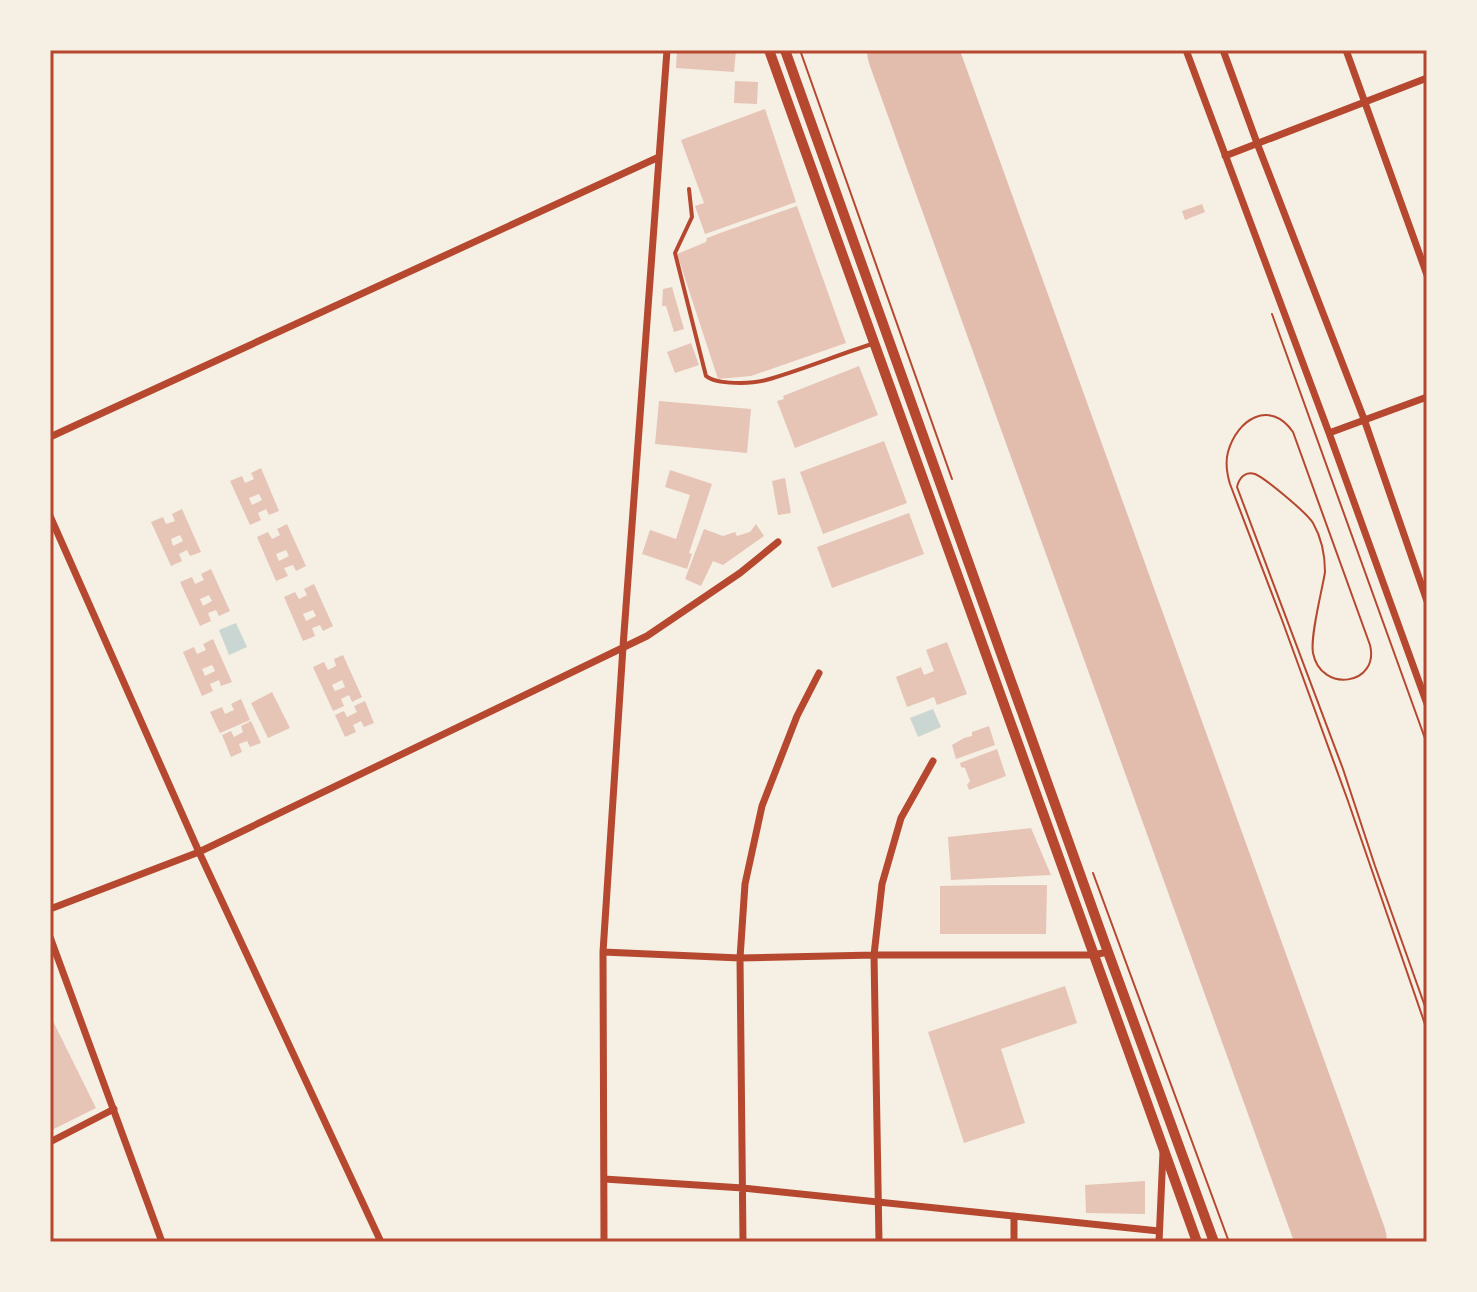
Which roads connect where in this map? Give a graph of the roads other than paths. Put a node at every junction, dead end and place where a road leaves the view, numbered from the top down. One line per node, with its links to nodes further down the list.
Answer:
1 (667, 50): 11 (street)
2 (769, 50): 14 (main road)
3 (785, 50): 28 (main road)
4 (1186, 50): 10 (street)
5 (1223, 50): 9 (street)
6 (1346, 50): 8 (street)
7 (1427, 78): 8 (street)
8 (1365, 102): 9 (street); 13 (street)
9 (1257, 143): 10 (street); 16 (street)
10 (1225, 156): 17 (street)
11 (659, 157): 18 (street); 22 (street)
12 (689, 189): 14 (lane)
13 (1427, 275)
14 (874, 343): 29 (main road)
15 (1427, 397): 16 (street)
16 (1364, 419): 17 (street); 21 (street)
17 (1329, 433): 24 (street)
18 (50, 437)
19 (50, 516): 26 (street)
20 (778, 542): 22 (street)
21 (1427, 601)
22 (623, 647): 26 (street); 31 (street)
23 (819, 673): 35 (street)
24 (1427, 704)
25 (933, 761): 33 (street)
26 (199, 852): 27 (street); 49 (street)
27 (50, 909)
28 (1094, 912): 29 (main road); 32 (main road)
29 (1080, 917): 34 (main road)
30 (50, 937): 38 (street)
31 (603, 952): 35 (street); 41 (street)
32 (1108, 952): 34 (street); 36 (main road)
33 (874, 955): 34 (street); 35 (street); 45 (street)
34 (1093, 955): 37 (main road)
35 (740, 958): 42 (street)
36 (1121, 986): 37 (main road); 56 (main road)
37 (1108, 995): 40 (main road)
38 (114, 1109): 39 (street); 48 (street)
39 (50, 1142)
40 (1163, 1149): 43 (main road); 44 (street)
41 (604, 1179): 42 (street); 50 (street)
42 (743, 1188): 45 (street); 51 (street)
43 (1179, 1190): 44 (street); 55 (main road)
44 (1160, 1193): 47 (street)
45 (879, 1202): 46 (street); 52 (street)
46 (1014, 1216): 47 (street); 53 (street)
47 (1159, 1231): 54 (street)
48 (162, 1242)
49 (381, 1242)
50 (604, 1242)
51 (743, 1242)
52 (879, 1242)
53 (1014, 1242)
54 (1159, 1242)
55 (1197, 1242)
56 (1214, 1242)

